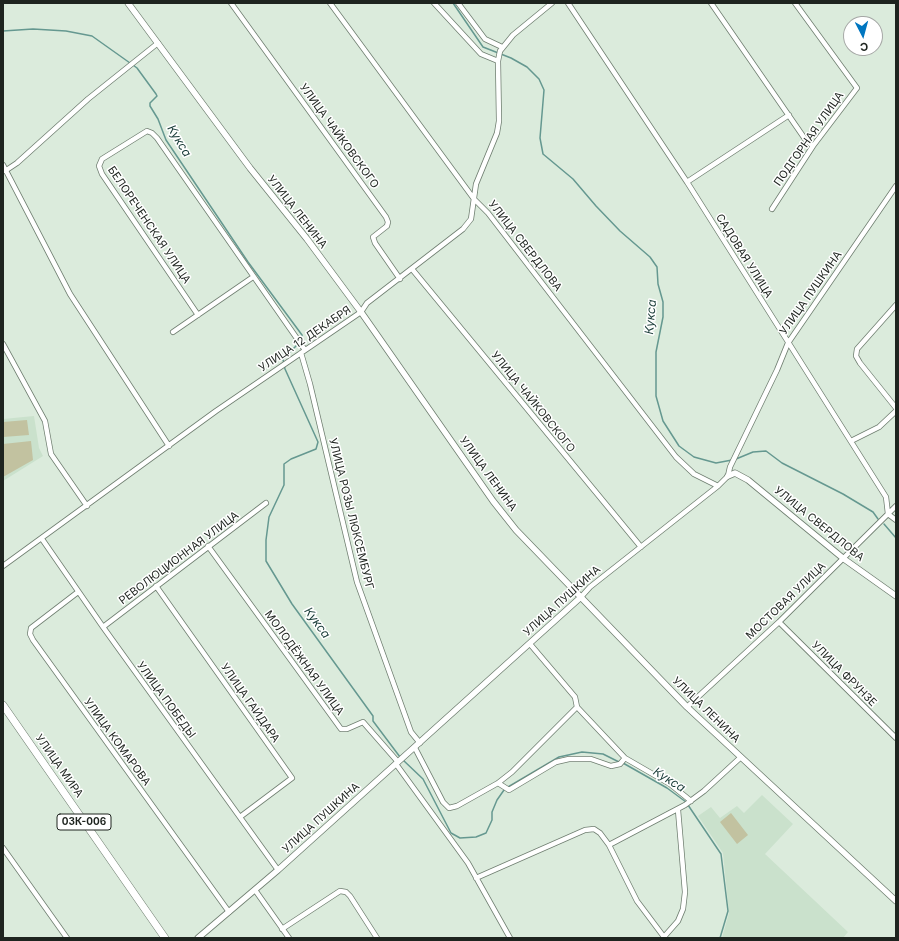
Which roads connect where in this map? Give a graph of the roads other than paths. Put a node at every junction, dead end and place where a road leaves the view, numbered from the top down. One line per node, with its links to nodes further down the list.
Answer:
1 (128, 3): 10 (street, УЛИЦА ЛЕНИНА)
2 (231, 3): 23 (street, УЛИЦА ЧАЙКОВСКОГО)
3 (330, 3): 19 (street, УЛИЦА СВЕРДЛОВА)
4 (434, 3): 12 (street)
5 (458, 3): 11 (street)
6 (552, 3): 11 (street)
7 (568, 3): 17 (street, САДОВАЯ УЛИЦА)
8 (711, 3): 13 (street)
9 (795, 3): 14 (street, ПОДГОРНАЯ УЛИЦА)
10 (158, 43): 16 (street); 25 (street, УЛИЦА ЛЕНИНА)
11 (501, 49): 12 (street, УЛИЦА 12 ДЕКАБРЯ)
12 (499, 59): 19 (street, УЛИЦА 12 ДЕКАБРЯ)
13 (789, 115): 14 (street); 17 (street)
14 (813, 146): 20 (street, ПОДГОРНАЯ УЛИЦА)
15 (3, 165): 16 (street)
16 (4, 171): 34 (street)
17 (687, 182): 28 (street, САДОВАЯ УЛИЦА)
18 (896, 186): 28 (street, УЛИЦА ПУШКИНА)
19 (474, 199): 21 (street, УЛИЦА 12 ДЕКАБРЯ); 36 (street, УЛИЦА СВЕРДЛОВА)
20 (772, 209)
21 (412, 269): 23 (street, УЛИЦА 12 ДЕКАБРЯ); 44 (street, УЛИЦА ЧАЙКОВСКОГО)
22 (252, 277): 26 (street); 26 (street, БЕЛОРЕЧЕНСКАЯ УЛИЦА); 30 (street, БЕЛОРЕЧЕНСКАЯ УЛИЦА)
23 (400, 279): 25 (street, УЛИЦА 12 ДЕКАБРЯ)
24 (896, 305): 31 (street)
25 (361, 312): 30 (street, УЛИЦА 12 ДЕКАБРЯ); 50 (street, УЛИЦА ЛЕНИНА)
26 (198, 315): 27 (street)
27 (173, 332)
28 (788, 343): 33 (street, САДОВАЯ УЛИЦА); 35 (street, УЛИЦА ПУШКИНА)
29 (3, 344): 38 (street)
30 (303, 352): 34 (street, УЛИЦА 12 ДЕКАБРЯ); 58 (street, УЛИЦА РОЗЫ ЛЮКСЕМБУРГ)
31 (896, 408)
32 (896, 411): 33 (street)
33 (851, 441): 40 (street, САДОВАЯ УЛИЦА)
34 (169, 446): 38 (street, УЛИЦА 12 ДЕКАБРЯ)
35 (728, 476): 36 (street, УЛИЦА ПУШКИНА); 45 (street, УЛИЦА СВЕРДЛОВА)
36 (718, 486): 44 (street, УЛИЦА ПУШКИНА)
37 (266, 503): 43 (street, РЕВОЛЮЦИОННАЯ УЛИЦА)
38 (87, 506): 42 (street, УЛИЦА 12 ДЕКАБРЯ)
39 (896, 506): 40 (street, МОСТОВАЯ УЛИЦА)
40 (888, 514): 41 (street); 45 (street, МОСТОВАЯ УЛИЦА)
41 (896, 520)
42 (42, 539): 46 (street, УЛИЦА 12 ДЕКАБРЯ); 48 (street, УЛИЦА ПОБЕДЫ)
43 (208, 546): 47 (street, РЕВОЛЮЦИОННАЯ УЛИЦА); 61 (street, МОЛОДЁЖНАЯ УЛИЦА)
44 (641, 547): 50 (street, УЛИЦА ПУШКИНА)
45 (844, 559): 49 (street, УЛИЦА СВЕРДЛОВА); 51 (street, МОСТОВАЯ УЛИЦА)
46 (3, 566)
47 (156, 586): 52 (street, РЕВОЛЮЦИОННАЯ УЛИЦА); 66 (street, УЛИЦА ГАЙДАРА)
48 (78, 592): 52 (street, УЛИЦА ПОБЕДЫ); 73 (street, УЛИЦА КОМАРОВА)
49 (896, 596)
50 (581, 597): 53 (street, УЛИЦА ПУШКИНА); 55 (street, УЛИЦА ЛЕНИНА)
51 (779, 622): 55 (street, МОСТОВАЯ УЛИЦА); 57 (street, УЛИЦА ФРУНЗЕ)
52 (103, 627): 66 (street, УЛИЦА ПОБЕДЫ)
53 (530, 644): 56 (street); 58 (street, УЛИЦА ПУШКИНА)
54 (3, 705): 77 (main road, УЛИЦА МИРА / 03К-006)
55 (687, 707): 60 (street, УЛИЦА ЛЕНИНА)
56 (577, 708): 62 (street); 63 (street)
57 (896, 738)
58 (420, 743): 59 (street, УЛИЦА ПУШКИНА)
59 (415, 748): 61 (street, УЛИЦА ПУШКИНА); 63 (street)
60 (740, 757): 64 (street); 72 (street, УЛИЦА ЛЕНИНА)
61 (400, 760): 69 (street, УЛИЦА ПУШКИНА); 70 (street)
62 (622, 761): 63 (street); 64 (street)
63 (498, 783)
64 (689, 803): 65 (street)
65 (678, 810): 67 (street); 75 (street)
66 (240, 817): 69 (street, УЛИЦА ПОБЕДЫ)
67 (608, 845): 70 (street); 75 (street)
68 (3, 848): 76 (street)
69 (278, 870): 71 (street, УЛИЦА ПУШКИНА)
70 (476, 878): 81 (street)
71 (255, 890): 73 (street, УЛИЦА ПУШКИНА); 74 (street)
72 (896, 901)
73 (229, 912): 78 (street, УЛИЦА ПУШКИНА)
74 (282, 929): 79 (street); 80 (street)
75 (663, 937)
76 (67, 938)
77 (165, 938)
78 (198, 938)
79 (289, 938)
80 (377, 938)
81 (510, 938)

